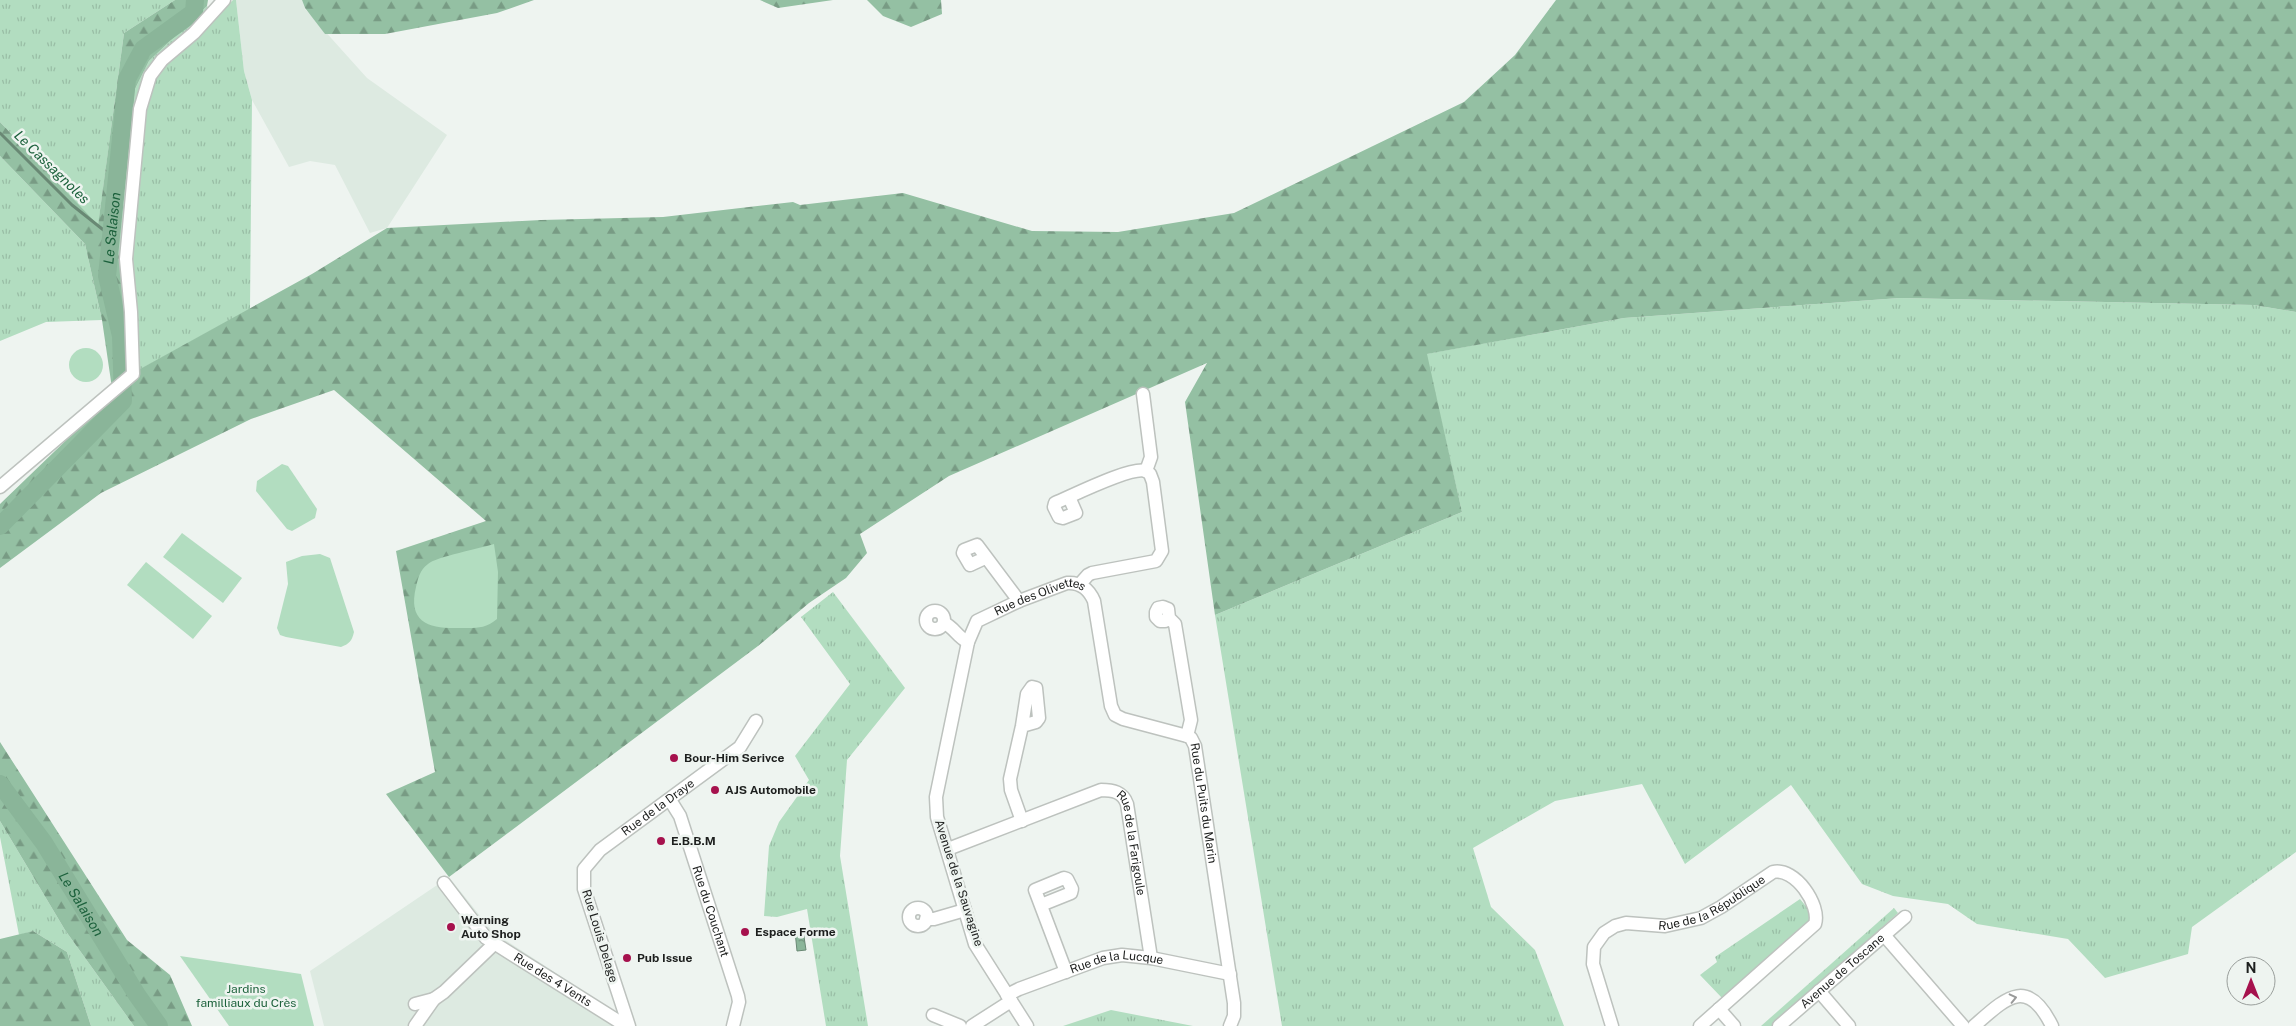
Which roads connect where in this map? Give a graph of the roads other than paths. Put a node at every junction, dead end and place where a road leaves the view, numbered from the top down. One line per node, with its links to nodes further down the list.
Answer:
1 (224, 0): 4 (street)
2 (1143, 394): 3 (street)
3 (1146, 471): 5 (street); 7 (street, Rue des Olivettes)
4 (0, 487)
5 (1069, 497)
6 (985, 558): 8 (street)
7 (1080, 584): 8 (street, Rue des Olivettes); 15 (street, Rue du Puits du Marin)
8 (1019, 601): 9 (street, Rue des Olivettes)
9 (985, 616): 12 (street, Avenue de la Sauvagine)
10 (1169, 618): 15 (street)
11 (944, 624): 12 (street)
12 (968, 642): 19 (street, Avenue de la Sauvagine)
13 (756, 721): 16 (street, Rue de la Draye)
14 (1022, 726): 17 (street)
15 (1186, 736): 29 (street, Rue du Puits du Marin)
16 (670, 800): 18 (street, Rue de la Draye); 38 (street, Rue du Couchant)
17 (1022, 821): 19 (street, Rue de la Farigoule); 27 (street, Rue de la Farigoule)
18 (600, 850): 37 (street, Rue Louis Delage)
19 (948, 850): 22 (street, Avenue de la Sauvagine)
20 (444, 882): 26 (street, Rue des 4 Vents)
21 (1041, 905): 28 (street)
22 (965, 910): 24 (street); 31 (street, Avenue de la Sauvagine)
23 (1905, 917): 25 (street, Avenue de Toscane)
24 (926, 919)
25 (1884, 935): 30 (street, Avenue de Toscane); 48 (street)
26 (494, 944): 32 (street); 37 (street, Rue des 4 Vents)
27 (1151, 958): 28 (street, Rue de la Lucque); 29 (street, Rue de la Lucque)
28 (1066, 972): 31 (street, Rue de la Lucque)
29 (1230, 974): 42 (street, Rue du Puits du Marin)
30 (1819, 991): 46 (street, Avenue de Toscane); 47 (street)
31 (1009, 998): 40 (street, Rue de la Lucque); 41 (street, Avenue de la Sauvagine)
32 (434, 999): 33 (street); 36 (street)
33 (415, 1004)
34 (1719, 1009): 43 (street, Rue de la République); 44 (street, Rue de la République); 45 (street)
35 (933, 1015): 39 (street)
36 (415, 1026)
37 (628, 1026)
38 (733, 1026)
39 (960, 1026)
40 (972, 1026)
41 (1027, 1026)
42 (1230, 1026)
43 (1612, 1026)
44 (1700, 1026)
45 (1734, 1026)
46 (1779, 1026)
47 (1849, 1026)
48 (1963, 1026)
49 (1974, 1026): 50 (street, one-way to 50)
50 (2052, 1026)

